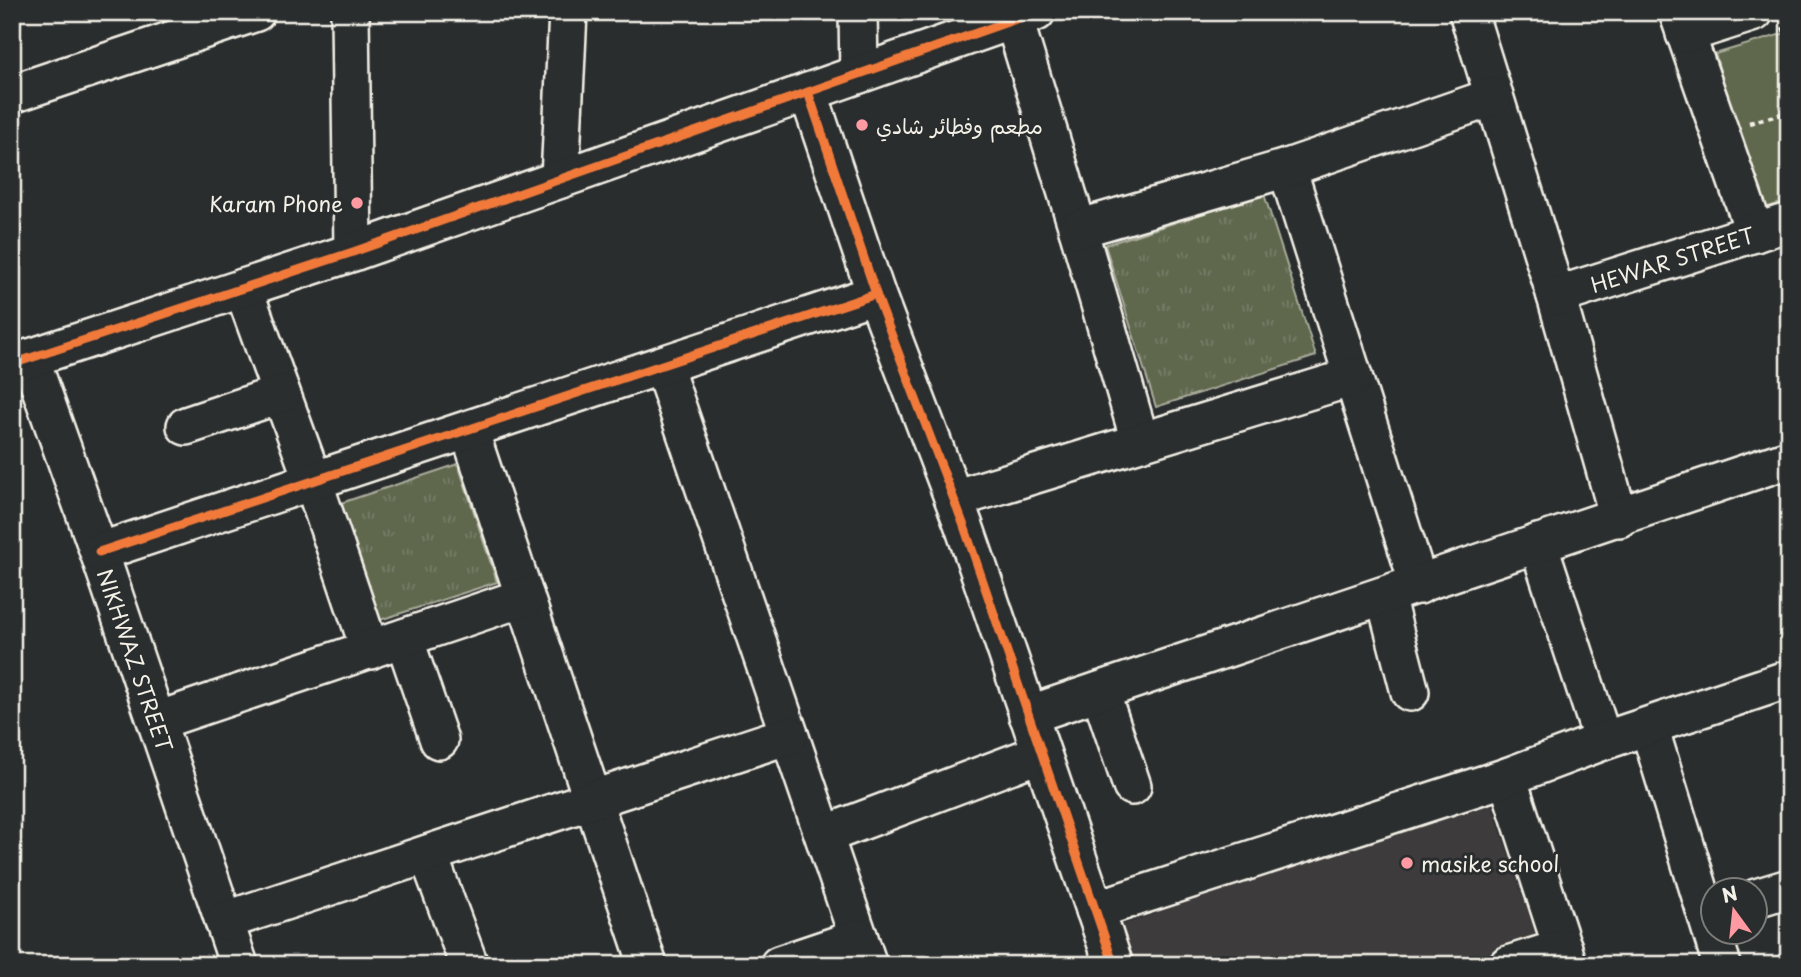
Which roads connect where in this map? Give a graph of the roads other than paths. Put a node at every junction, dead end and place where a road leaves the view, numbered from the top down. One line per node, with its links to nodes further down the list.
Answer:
1 (256, 12): 9 (street)
2 (350, 12): 18 (street)
3 (568, 12): 15 (street)
4 (858, 12): 10 (street)
5 (1468, 12): 13 (street)
6 (1754, 12): 8 (street)
7 (1025, 16): 10 (street); 17 (street)
8 (1681, 23): 16 (street)
9 (177, 24): 12 (street)
10 (859, 74): 11 (street)
11 (808, 92): 15 (street); 20 (street)
12 (12, 94)
13 (1493, 97): 14 (street); 21 (street)
14 (1287, 167): 17 (street); 24 (street)
15 (560, 179): 18 (street)
16 (1772, 228): 21 (street, HEWAR STREET)
17 (1078, 229): 28 (street)
18 (353, 252): 19 (street)
19 (243, 288): 22 (street); 25 (street)
20 (876, 294): 23 (street); 31 (street)
21 (1556, 296): 32 (street)
22 (21, 361): 34 (street, NIKHWAZ STREET)
23 (663, 366): 27 (street); 46 (street)
24 (1353, 377): 28 (street); 35 (street)
25 (281, 394): 26 (street); 30 (street)
26 (186, 426)
27 (469, 430): 30 (street); 37 (street)
28 (1140, 441): 31 (street)
29 (1789, 459): 32 (street)
30 (313, 481): 34 (street); 39 (street)
31 (954, 499): 43 (street)
32 (1619, 518): 33 (street)
33 (1538, 542): 35 (street); 48 (street)
34 (99, 552): 44 (street, NIKHWAZ STREET)
35 (1419, 585): 36 (street)
36 (1385, 596): 41 (street); 42 (street)
37 (525, 597): 38 (street); 52 (street)
38 (404, 638): 39 (street); 47 (street)
39 (370, 650): 44 (street)
40 (1789, 679): 45 (street)
41 (1100, 691): 43 (street); 51 (street)
42 (1410, 692)
43 (1028, 715): 49 (street)
44 (157, 721): 59 (street, NIKHWAZ STREET)
45 (1648, 727): 48 (street); 55 (street)
46 (789, 735): 52 (street); 53 (street)
47 (439, 740)
48 (1603, 741): 50 (street)
49 (1041, 753): 53 (street); 58 (street)
50 (1507, 777): 58 (street); 62 (street)
51 (1132, 786)
52 (593, 800): 54 (street); 65 (street)
53 (824, 835): 61 (street)
54 (428, 855): 59 (street); 64 (street)
55 (1700, 883)
56 (1789, 888): 57 (street)
57 (1770, 894)
58 (1095, 910): 67 (street)
59 (224, 921): 63 (street, NIKHWAZ STREET)
60 (1718, 946): 69 (street)
61 (863, 951): 66 (street)
62 (1566, 956): 68 (street)
63 (239, 965)
64 (468, 965)
65 (648, 965)
66 (779, 965)
67 (1114, 965)
68 (1508, 965)
69 (1722, 965)

